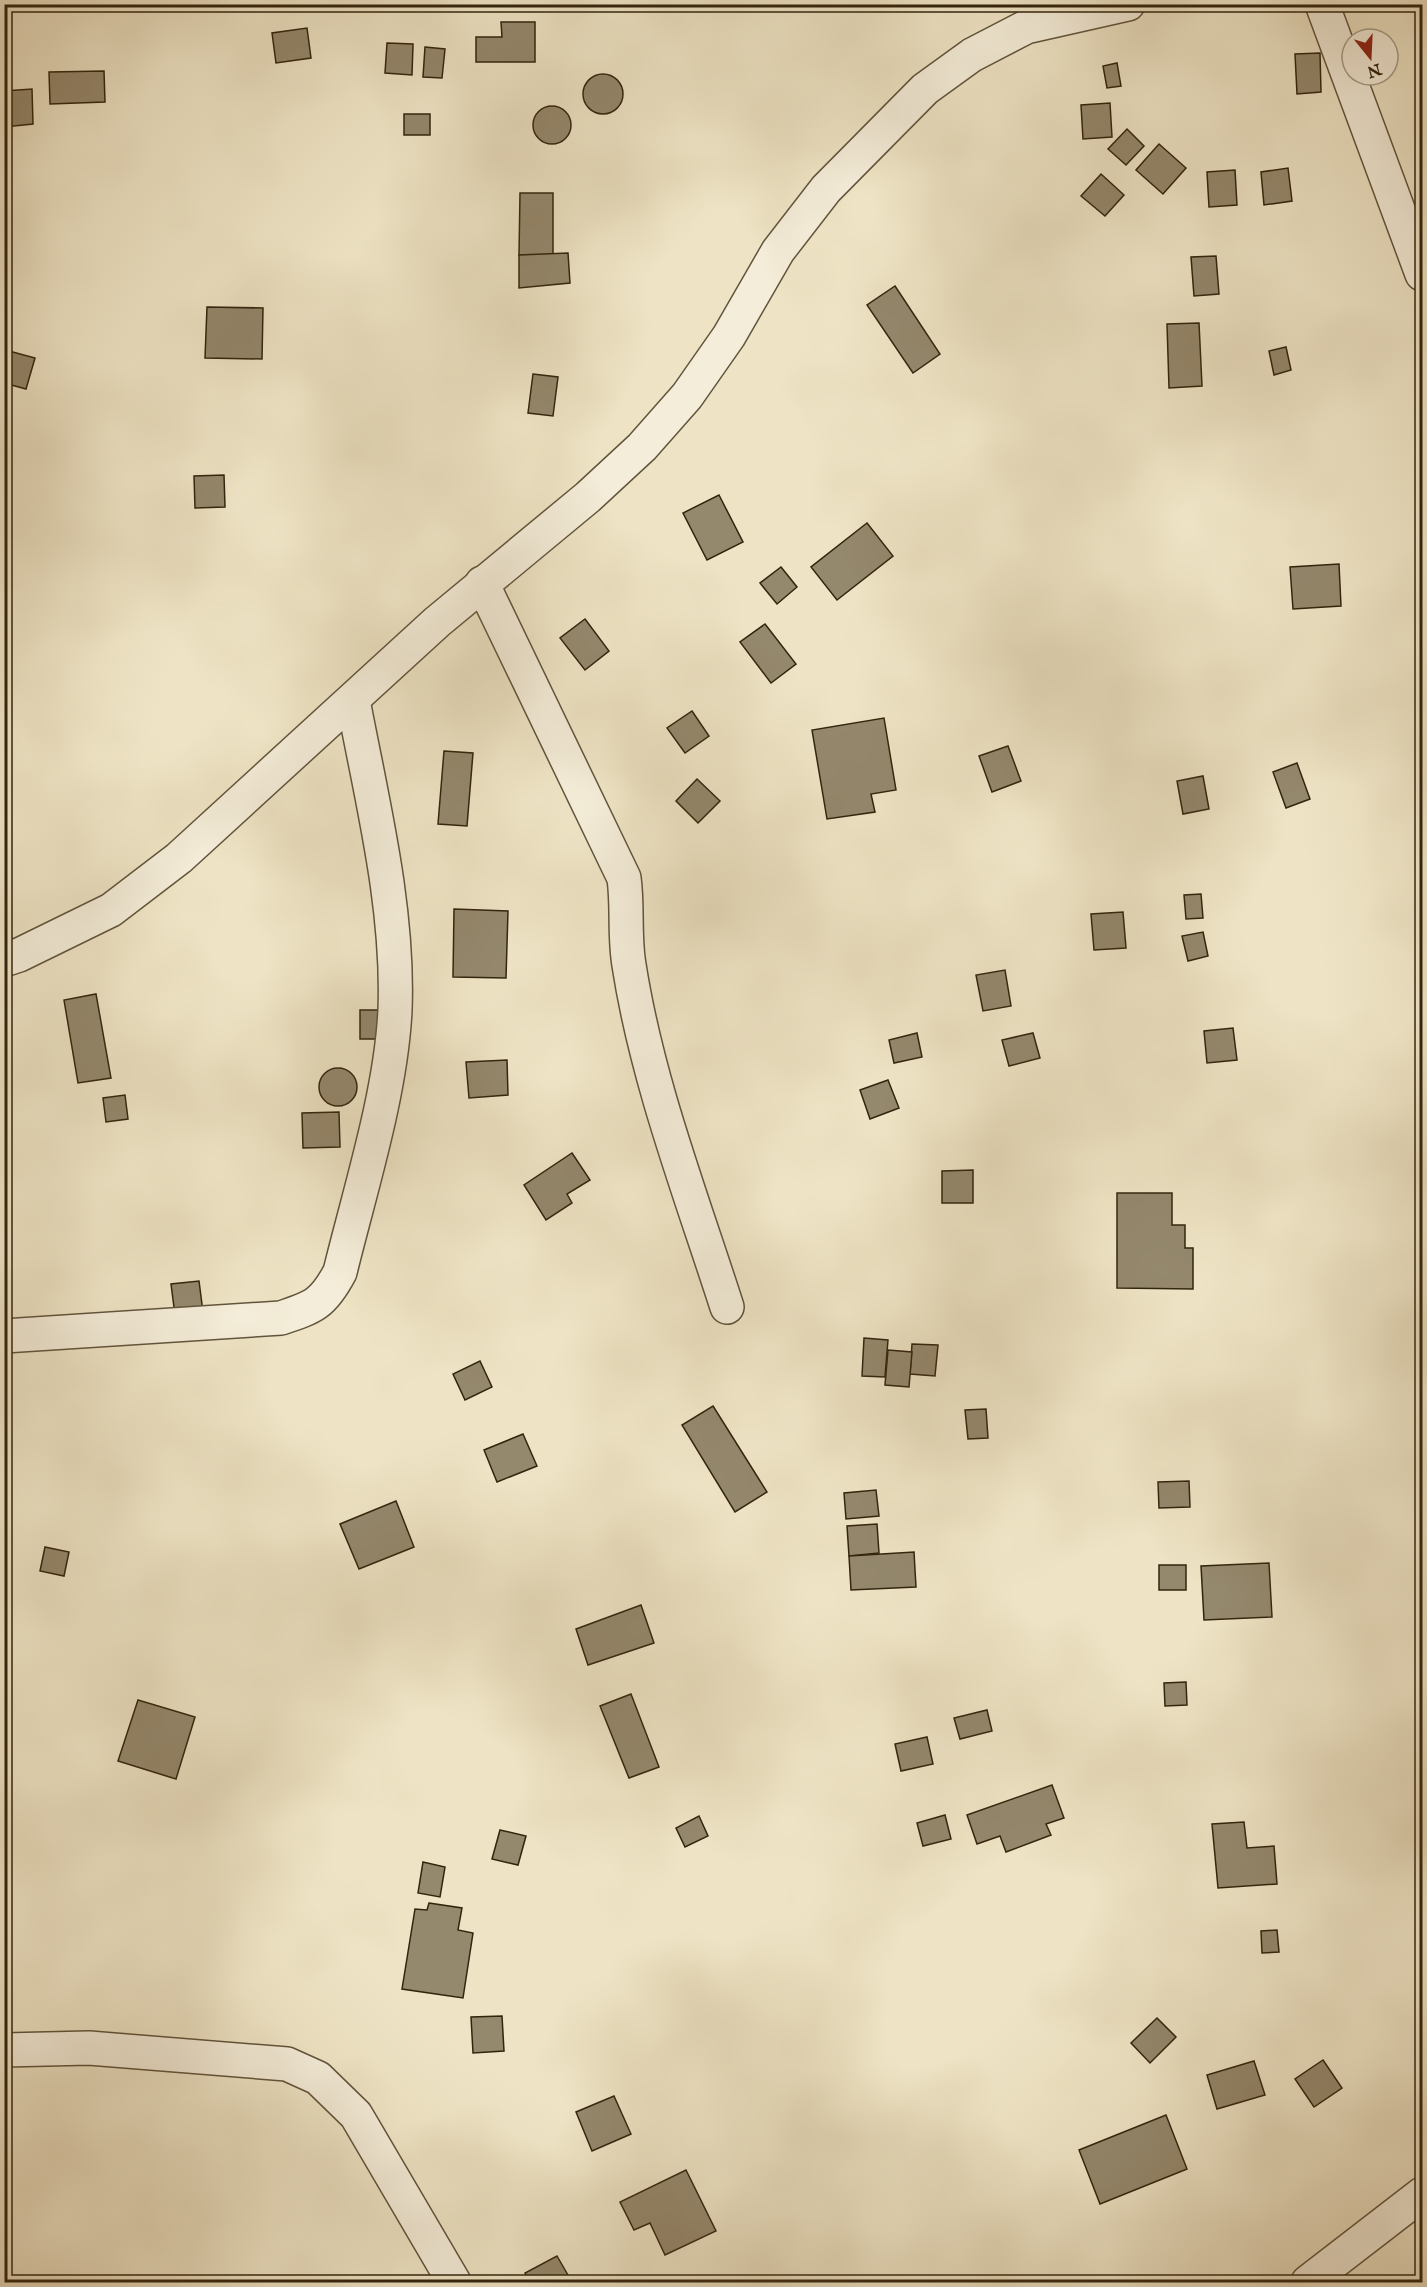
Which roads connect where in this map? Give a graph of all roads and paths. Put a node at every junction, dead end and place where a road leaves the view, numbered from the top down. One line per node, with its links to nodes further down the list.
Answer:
1 (1128, 4): 6 (street)
2 (1322, 4): 3 (street)
3 (1394, 198): 4 (street); 5 (street)
4 (1422, 213)
5 (1422, 274)
6 (482, 583): 7 (street); 9 (street)
7 (353, 700): 8 (street); 10 (street)
8 (4, 960)
9 (727, 1307)
10 (4, 1336)
11 (4, 2049): 13 (street)
12 (1422, 2194): 14 (street)
13 (454, 2283)
14 (1308, 2283)

